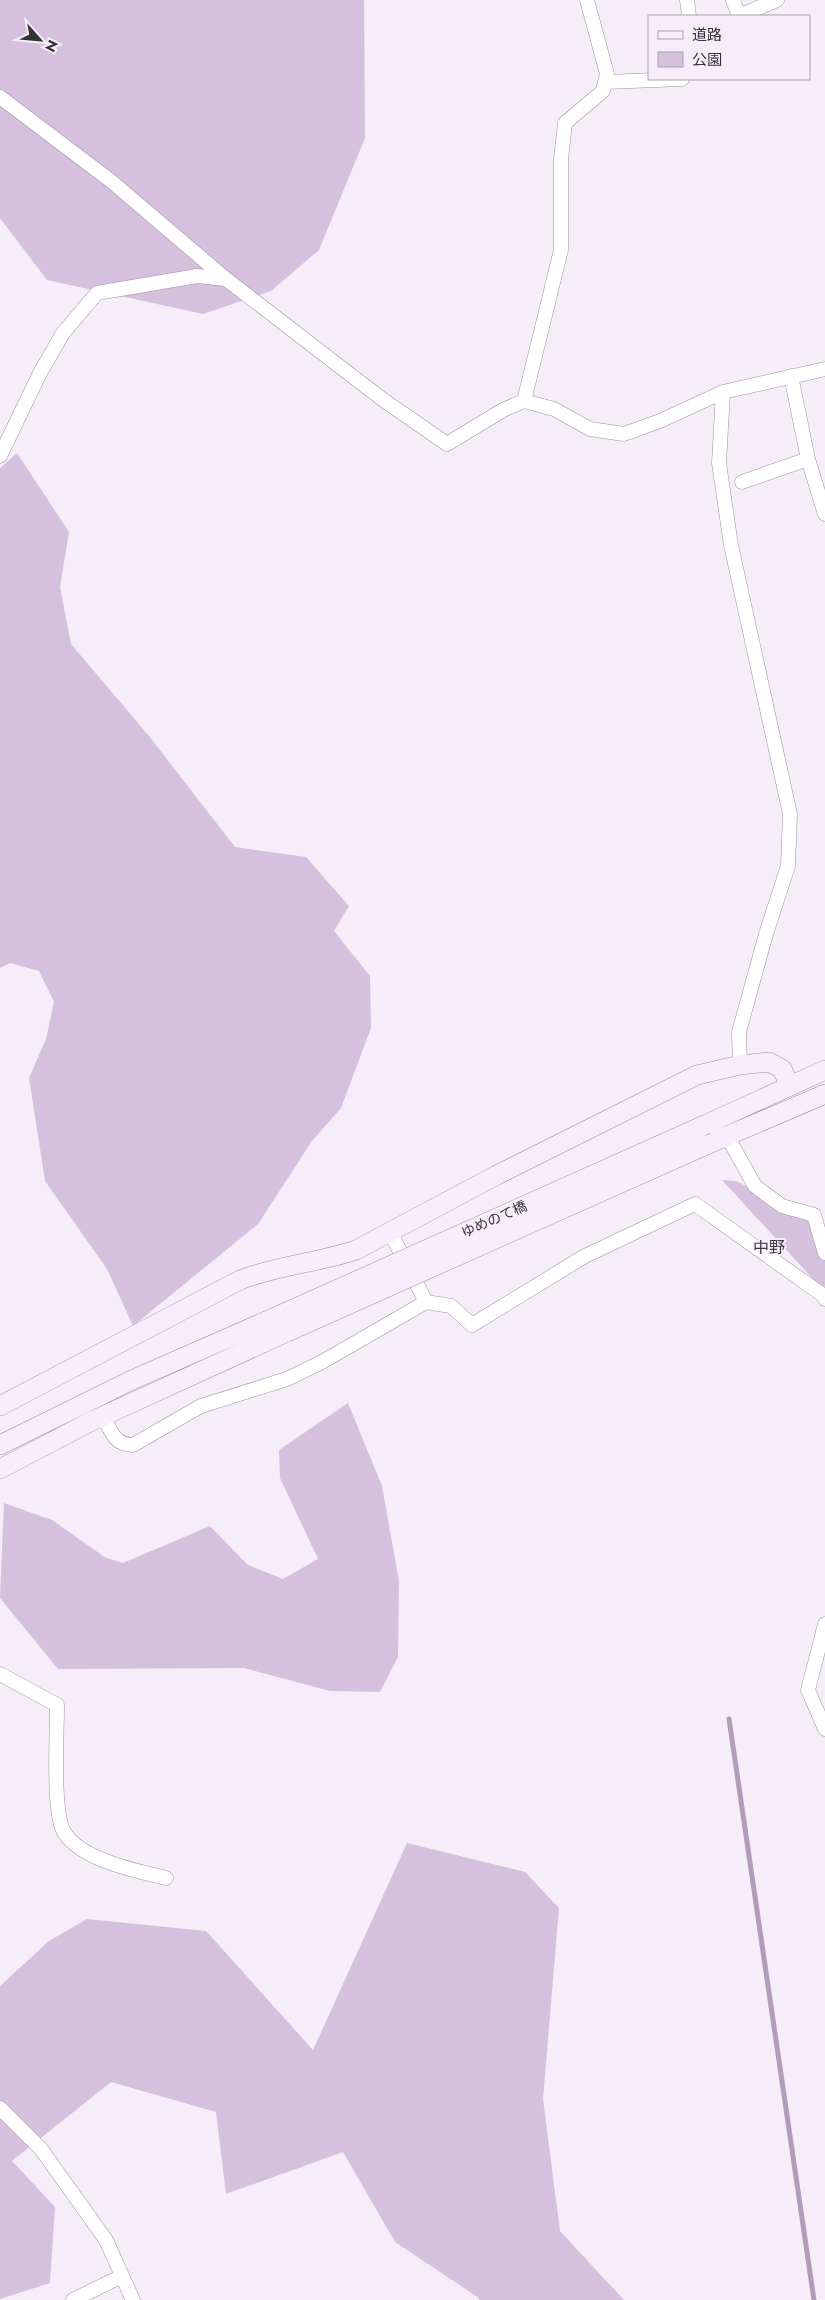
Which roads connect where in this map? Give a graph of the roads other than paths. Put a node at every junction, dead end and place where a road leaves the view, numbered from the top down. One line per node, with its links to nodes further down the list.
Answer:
1 (587, 0): 9 (street)
2 (687, 0): 5 (street)
3 (733, 0): 6 (street)
4 (777, 0): 7 (street)
5 (689, 15)
6 (739, 15)
7 (741, 15)
8 (657, 80): 9 (street)
9 (606, 82): 15 (street)
10 (0, 98): 11 (street)
11 (226, 279): 15 (street); 16 (street)
12 (825, 369): 13 (street)
13 (791, 376): 14 (street); 17 (street)
14 (723, 392): 15 (street); 20 (street)
15 (524, 401)
16 (0, 456)
17 (808, 459): 18 (street); 19 (street)
18 (742, 482)
19 (825, 514)
20 (740, 1065): 22 (street); 25 (street)
21 (825, 1070): 22 (street, ゆめのて橋)
22 (790, 1086): 29 (street, ゆめのて橋, bridge)
23 (825, 1094): 24 (street, ゆめのて橋)
24 (727, 1136): 26 (street); 29 (street, ゆめのて橋, bridge)
25 (390, 1232): 28 (street); 30 (street)
26 (825, 1252)
27 (825, 1299): 28 (street)
28 (426, 1302): 31 (street)
29 (284, 1323): 31 (street); 32 (street)
30 (0, 1406)
31 (104, 1416): 33 (street)
32 (0, 1445)
33 (0, 1469)
34 (825, 1624): 36 (street)
35 (0, 1674): 37 (street)
36 (825, 1729)
37 (166, 1878)
38 (0, 2108): 39 (street)
39 (122, 2276): 40 (street); 41 (street)
40 (73, 2300)
41 (133, 2300)

